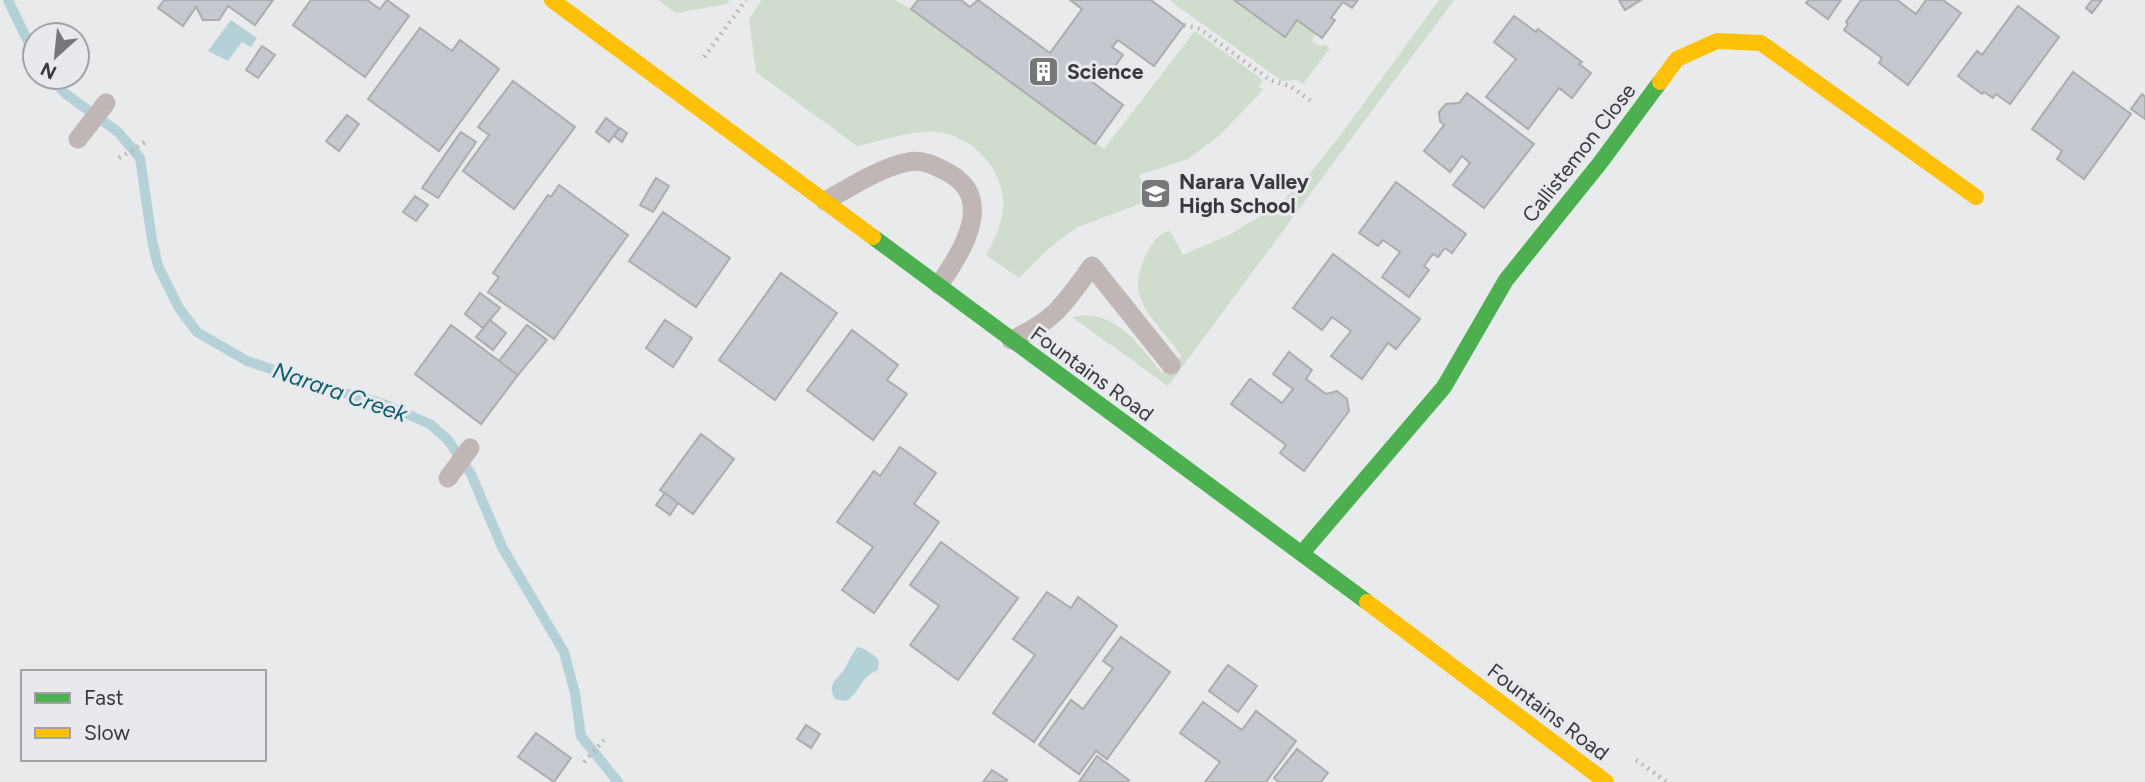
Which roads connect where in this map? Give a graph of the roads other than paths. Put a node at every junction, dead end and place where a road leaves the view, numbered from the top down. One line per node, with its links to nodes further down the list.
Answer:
1 (552, 0): 5 (street, Fountains Road)
2 (106, 103): 3 (lane)
3 (78, 139)
4 (1976, 197): 11 (street, Callistemon Close)
5 (825, 201): 6 (street, Fountains Road); 6 (lane)
6 (939, 285): 7 (street, Fountains Road)
7 (1011, 340): 8 (lane); 11 (street, Fountains Road)
8 (1171, 365)
9 (470, 448): 10 (lane)
10 (448, 478)
11 (1302, 553): 12 (street, Fountains Road)
12 (1606, 782)

